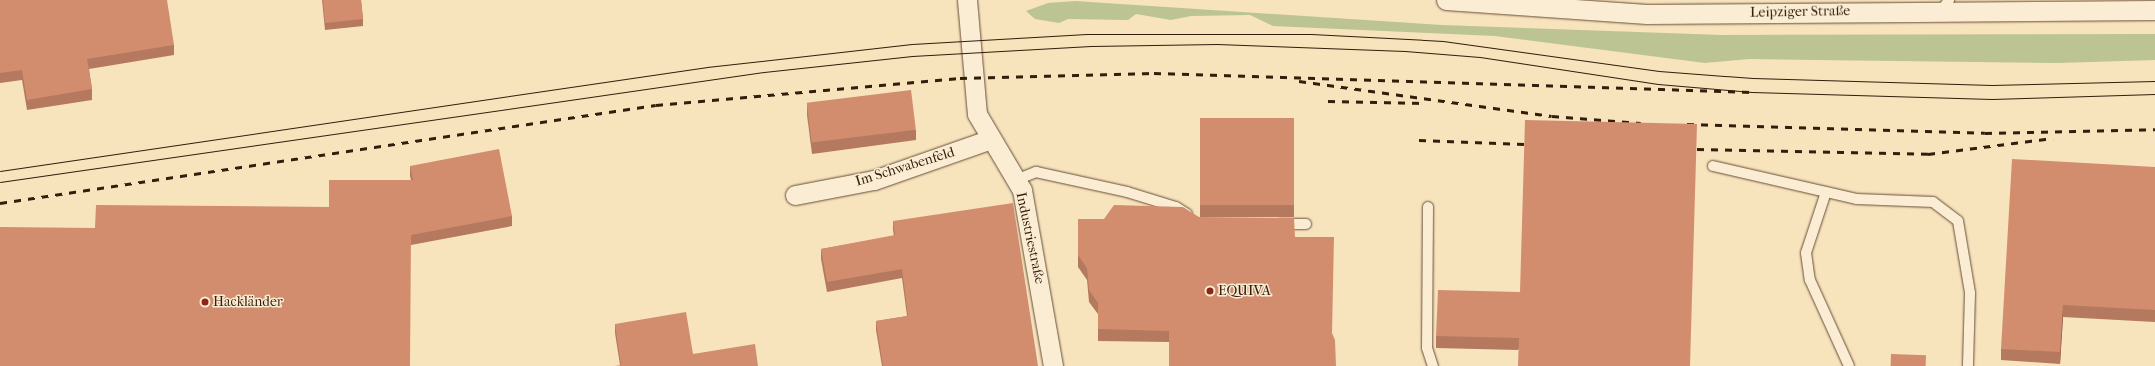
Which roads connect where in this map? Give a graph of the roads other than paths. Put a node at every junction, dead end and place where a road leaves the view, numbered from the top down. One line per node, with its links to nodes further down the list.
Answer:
1 (967, 0): 5 (street, Industriestraße)
2 (1446, 0): 3 (street, Leipziger Straße)
3 (1945, 6): 4 (street, Leipziger Straße)
4 (2155, 10)
5 (991, 139): 7 (street, Industriestraße); 9 (street, Im Schwabenfeld)
6 (1713, 166): 8 (lane)
7 (1016, 180): 11 (lane); 14 (street, Industriestraße)
8 (1826, 192): 16 (lane); 17 (lane)
9 (795, 195)
10 (1428, 207): 15 (lane)
11 (1199, 222)
12 (1268, 224): 13 (lane)
13 (1306, 224)
14 (1053, 366)
15 (1433, 366)
16 (1849, 366)
17 (1968, 366)

